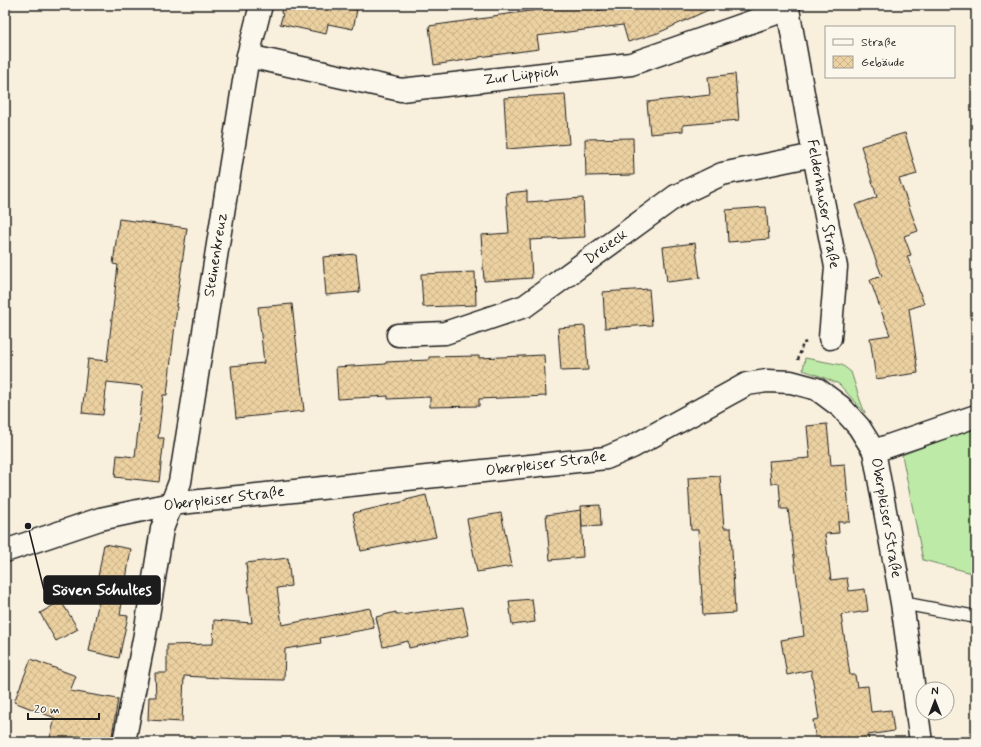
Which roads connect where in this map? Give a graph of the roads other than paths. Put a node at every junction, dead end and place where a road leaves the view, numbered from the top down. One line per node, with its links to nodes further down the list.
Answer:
1 (261, 5): 3 (street, Steinenkreuz)
2 (787, 7): 3 (street, Zur Lüppich); 4 (street, Felderhauser Straße)
3 (248, 56): 9 (street, Steinenkreuz)
4 (814, 155): 5 (street, Dreieck); 6 (street, Felderhauser Straße)
5 (398, 335)
6 (830, 338)
7 (976, 416): 8 (street)
8 (874, 451): 9 (street, Oberpleiser Straße); 11 (street, Oberpleiser Straße)
9 (171, 504): 10 (street, Oberpleiser Straße); 13 (street, Steinenkreuz)
10 (5, 551)
11 (902, 603): 12 (lane); 14 (street, Oberpleiser Straße)
12 (976, 617)
13 (124, 742)
14 (921, 742)

